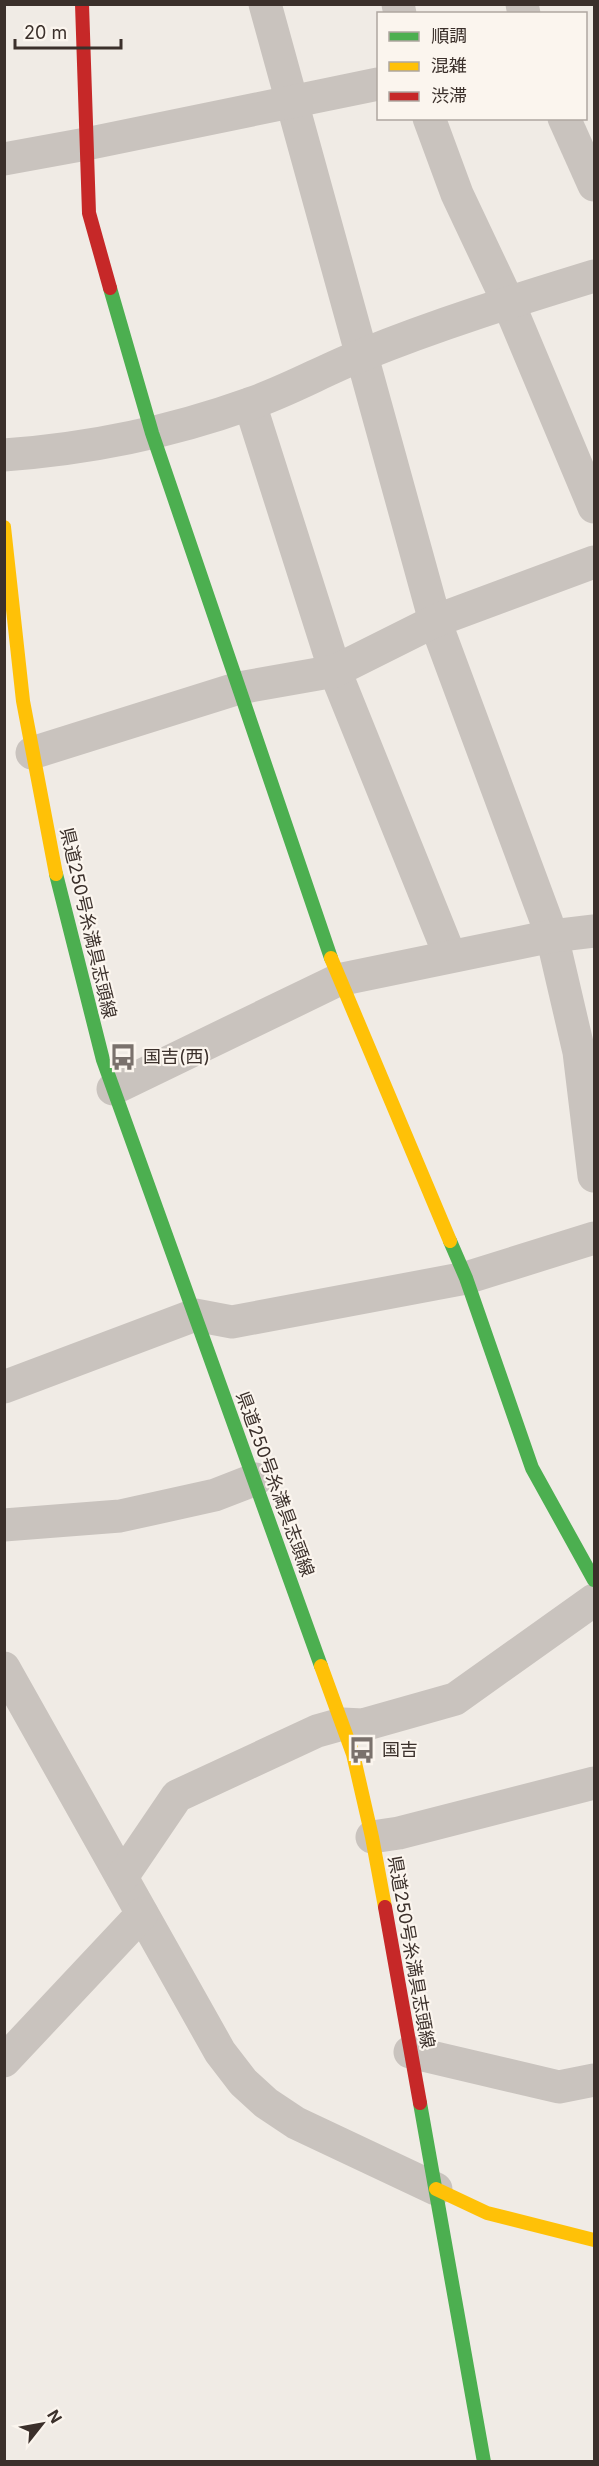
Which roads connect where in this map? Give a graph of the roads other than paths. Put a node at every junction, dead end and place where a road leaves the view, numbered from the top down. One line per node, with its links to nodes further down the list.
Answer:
1 (82, 4): 7 (main road)
2 (265, 4): 4 (street)
3 (377, 84): 4 (street)
4 (292, 101): 7 (street); 12 (street)
5 (430, 120): 11 (street)
6 (565, 120): 9 (street)
7 (86, 144): 8 (street); 14 (main road)
8 (4, 159)
9 (594, 185)
10 (594, 276): 11 (street)
11 (508, 302): 12 (street); 16 (street)
12 (362, 355): 13 (street); 19 (street)
13 (250, 404): 14 (street); 20 (street)
14 (152, 433): 15 (street); 21 (main road)
15 (4, 455)
16 (594, 507)
17 (4, 527): 22 (main road, 県道250号糸満具志頭線)
18 (594, 562): 19 (street)
19 (435, 621): 20 (street); 24 (street)
20 (335, 671): 21 (street); 25 (street)
21 (239, 688): 22 (street); 26 (main road)
22 (32, 753): 27 (main road, 県道250号糸満具志頭線)
23 (594, 931): 24 (street)
24 (552, 936): 25 (street); 28 (street)
25 (450, 956): 26 (street)
26 (339, 980): 27 (street); 30 (main road)
27 (113, 1089): 31 (main road, 県道250号糸満具志頭線)
28 (594, 1176)
29 (594, 1238): 30 (street)
30 (466, 1278): 31 (street); 35 (main road)
31 (195, 1315): 32 (street); 33 (main road, 県道250号糸満具志頭線)
32 (4, 1387)
33 (255, 1479): 34 (street); 38 (main road, 県道250号糸満具志頭線)
34 (4, 1525)
35 (594, 1580)
36 (594, 1600): 38 (street)
37 (4, 1668): 41 (street)
38 (342, 1724): 40 (main road, 県道250号糸満具志頭線); 41 (street)
39 (594, 1783): 40 (street)
40 (372, 1837): 43 (main road, 県道250号糸満具志頭線)
41 (122, 1877): 42 (street)
42 (142, 1914): 44 (street); 46 (street)
43 (410, 2052): 45 (street); 46 (main road, 県道250号糸満具志頭線)
44 (4, 2061)
45 (594, 2080)
46 (436, 2189): 47 (main road); 48 (main road, 県道250号糸満具志頭線)
47 (594, 2240)
48 (484, 2462)

